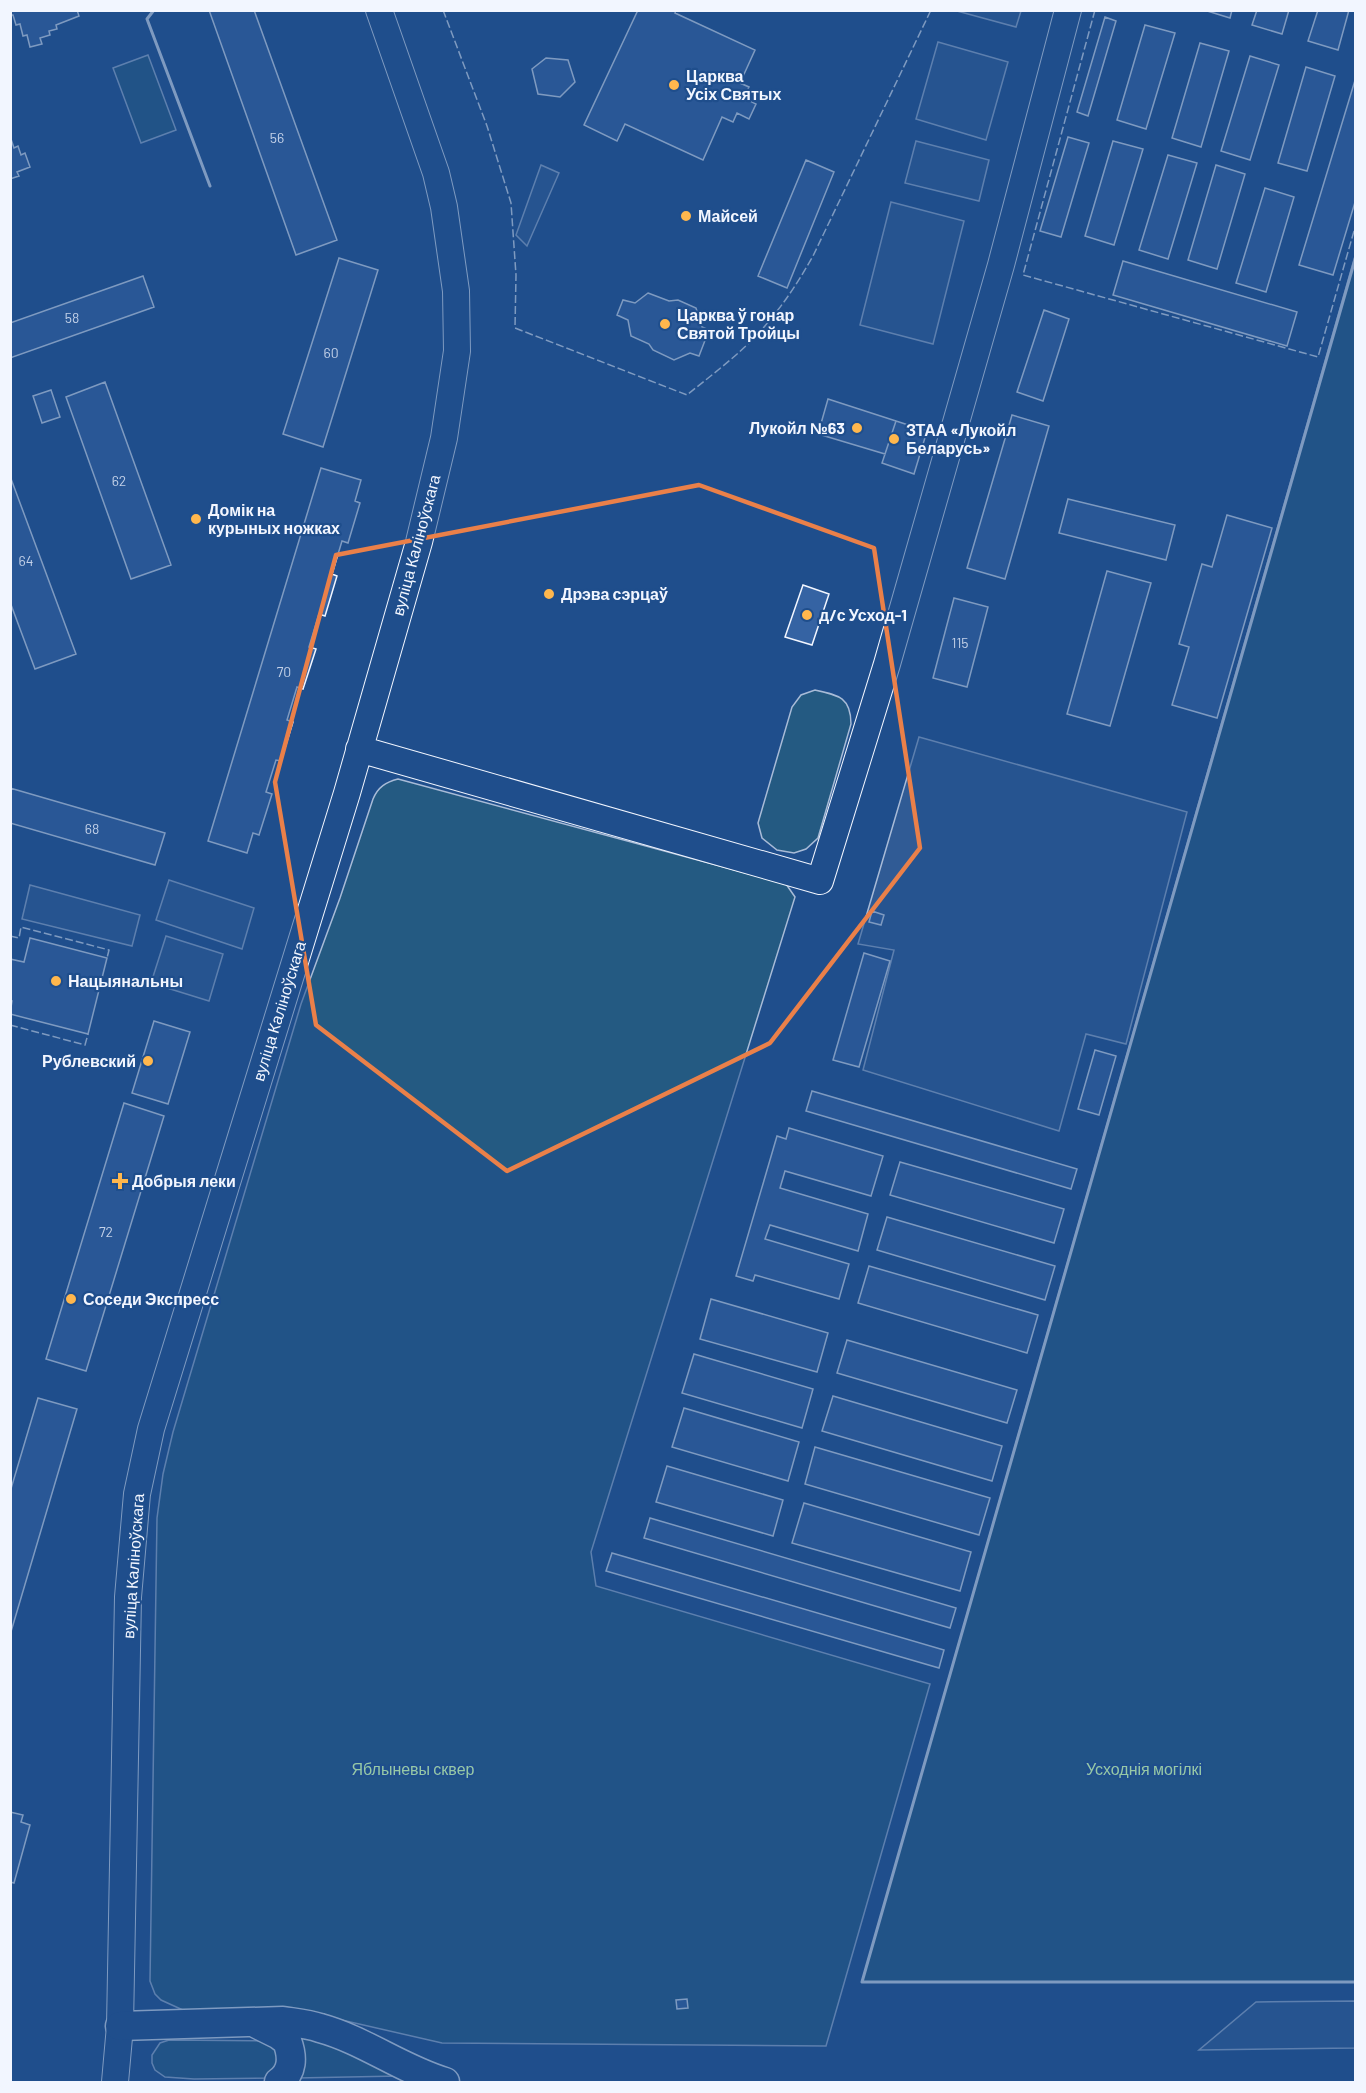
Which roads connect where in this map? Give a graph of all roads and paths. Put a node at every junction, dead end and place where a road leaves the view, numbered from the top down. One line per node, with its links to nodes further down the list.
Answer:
1 (379, 10): 3 (main road, вуліца Каліноўскага)
2 (1068, 10): 3 (main road)
3 (360, 749): 5 (main road, вуліца Каліноўскага)
4 (251, 2021): 5 (main road); 8 (main road); 9 (main road)
5 (120, 2026): 6 (main road, вуліца Каліноўскага); 7 (main road, вуліца Каліноўскага)
6 (115, 2082)
7 (130, 2082)
8 (279, 2082)
9 (445, 2082)

